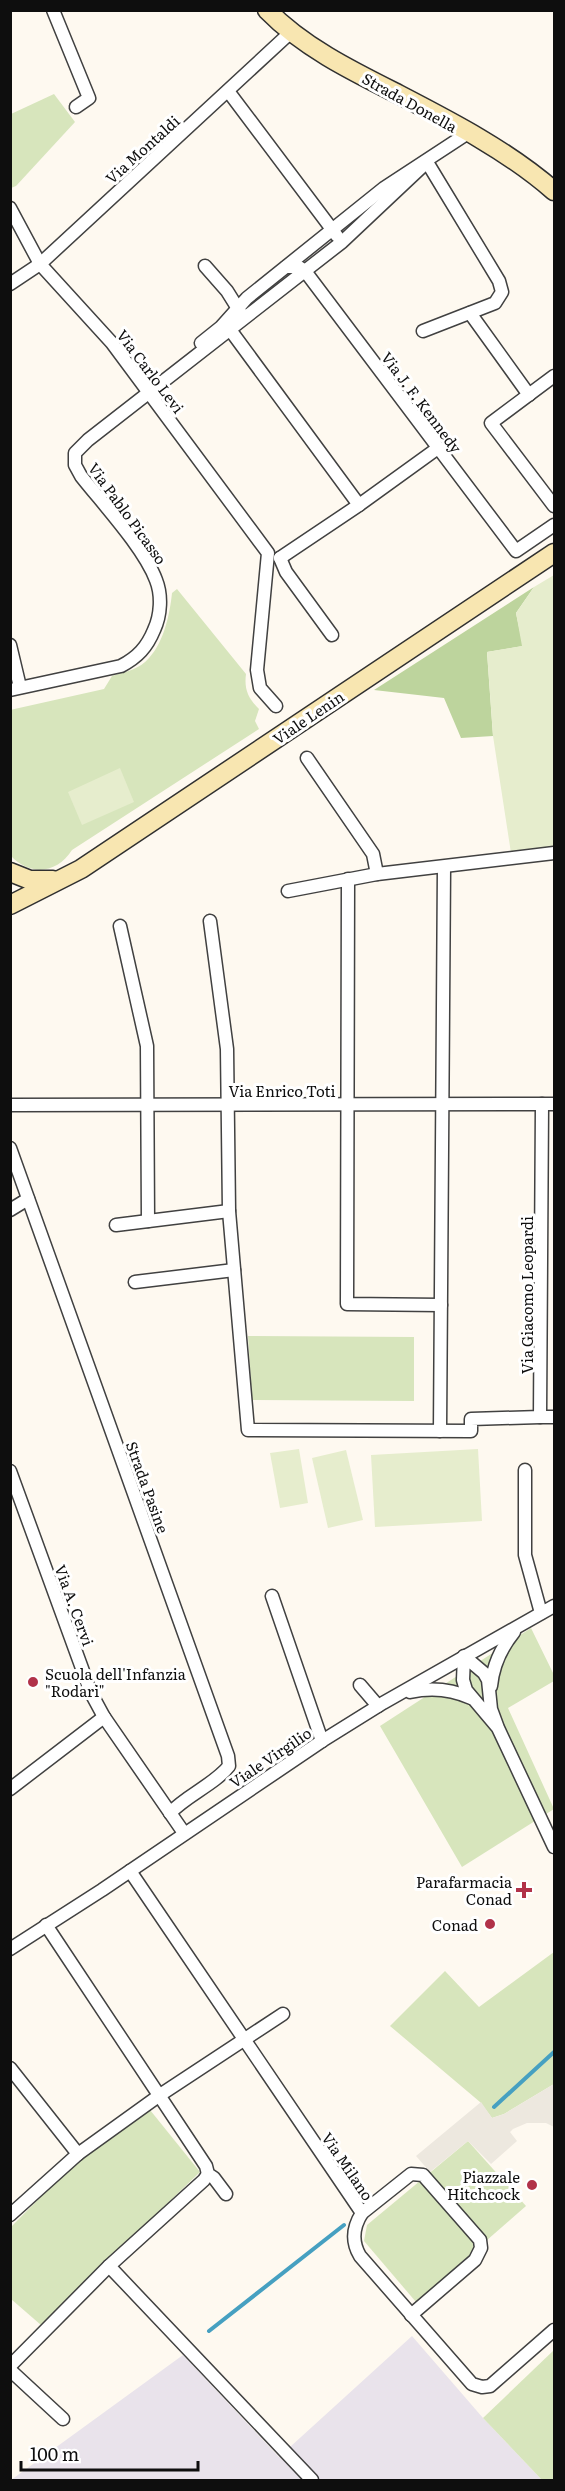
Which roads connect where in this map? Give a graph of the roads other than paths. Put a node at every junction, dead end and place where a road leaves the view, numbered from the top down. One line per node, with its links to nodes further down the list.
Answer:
1 (53, 10): 5 (street)
2 (267, 10): 3 (main road, Strada Donella)
3 (291, 32): 4 (street, Via Montaldi); 6 (main road, Strada Donella)
4 (228, 91): 10 (street); 12 (street, Via Montaldi)
5 (76, 107)
6 (468, 133): 7 (street, Via Pablo Picasso); 8 (main road, Strada Donella)
7 (426, 162): 10 (street, Via Pablo Picasso); 11 (street, Via Pablo Picasso); 17 (street)
8 (555, 191)
9 (10, 208): 12 (street, Via Carlo Levi)
10 (330, 227): 11 (street); 14 (street, Via Pablo Picasso); 15 (street)
11 (342, 242): 15 (street, Via Pablo Picasso)
12 (40, 264): 16 (street, Via Montaldi); 22 (street, Via Carlo Levi)
13 (205, 266): 18 (street)
14 (286, 267): 15 (street); 18 (street, Via Pablo Picasso)
15 (305, 271): 18 (street, Via Pablo Picasso); 24 (street, Via J. F. Kennedy)
16 (10, 284)
17 (470, 313): 20 (street); 23 (street)
18 (241, 314): 19 (street, Via Pablo Picasso); 22 (street, Via Pablo Picasso)
19 (231, 331): 22 (street, Via Pablo Picasso); 25 (street)
20 (423, 332)
21 (555, 376): 23 (street)
22 (149, 393): 29 (street, Via Carlo Levi); 32 (street, Via Pablo Picasso)
23 (529, 395): 26 (street)
24 (438, 448): 25 (street); 27 (street, Via J. F. Kennedy)
25 (359, 506): 29 (street)
26 (555, 506)
27 (555, 525)
28 (555, 554): 40 (main road, Viale Lenin)
29 (274, 555): 30 (street, Via Carlo Levi); 33 (street)
30 (332, 635)
31 (10, 645): 32 (street)
32 (15, 688)
33 (276, 705)
34 (307, 759): 38 (street)
35 (555, 853): 36 (street)
36 (444, 867): 38 (street); 50 (street)
37 (10, 874): 40 (main road); 42 (main road)
38 (377, 874): 39 (street)
39 (348, 879): 41 (street); 45 (street)
40 (61, 880): 42 (main road, Viale Lenin)
41 (288, 891)
42 (10, 903)
43 (210, 921): 49 (street)
44 (120, 926): 48 (street)
45 (347, 1104): 49 (street, Via Enrico Toti); 50 (street, Via Enrico Toti); 59 (street)
46 (548, 1104): 50 (street, Via Enrico Toti); 60 (street, Via Giacomo Leopardi)
47 (10, 1105): 48 (street, Via Enrico Toti)
48 (147, 1105): 49 (street, Via Enrico Toti); 55 (street)
49 (227, 1105): 54 (street)
50 (442, 1106): 59 (street)
51 (10, 1148): 52 (street, Strada Pasine)
52 (28, 1199): 53 (street); 80 (street, Strada Pasine)
53 (10, 1210)
54 (230, 1211): 55 (street); 57 (street)
55 (148, 1221): 56 (street)
56 (116, 1225)
57 (234, 1270): 58 (street); 62 (street)
58 (135, 1282)
59 (441, 1305): 62 (street)
60 (540, 1417): 61 (street); 62 (street)
61 (555, 1417)
62 (440, 1431)
63 (525, 1470): 68 (street)
64 (10, 1471): 65 (street, Via A. Cervi)
65 (14, 1490): 76 (street, Via A. Cervi)
66 (272, 1596): 78 (street)
67 (555, 1605): 68 (street, Viale Virgilio)
68 (541, 1613): 69 (street, Viale Virgilio)
69 (521, 1624): 70 (street, Viale Virgilio); 72 (street)
70 (464, 1656): 72 (street); 73 (street, Viale Virgilio); 74 (street)
71 (360, 1685): 75 (street)
72 (491, 1694): 77 (street)
73 (397, 1695): 74 (street); 75 (street, Viale Virgilio)
74 (473, 1698): 77 (street)
75 (378, 1706): 78 (street, Viale Virgilio)
76 (104, 1717): 79 (street); 80 (street, Via A. Cervi)
77 (498, 1728): 82 (street)
78 (322, 1740): 81 (street, Viale Virgilio)
79 (10, 1790)
80 (170, 1813): 81 (street, Via A. Cervi)
81 (184, 1833): 83 (street, Viale Virgilio)
82 (555, 1846)
83 (130, 1871): 84 (street, Viale Virgilio); 87 (street, Via Milano)
84 (46, 1925): 85 (street, Viale Virgilio); 89 (street)
85 (10, 1949)
86 (284, 2014): 87 (street)
87 (244, 2038): 89 (street); 93 (street, Via Milano)
88 (10, 2068): 90 (street)
89 (160, 2096): 90 (street); 91 (street)
90 (78, 2154): 94 (street)
91 (208, 2174): 92 (street); 95 (street)
92 (226, 2194)
93 (362, 2213): 96 (street, Via Milano); 96 (street)
94 (10, 2215)
95 (109, 2266): 98 (street); 100 (street)
96 (411, 2314): 97 (street, Via Milano)
97 (555, 2330)
98 (10, 2368): 99 (street)
99 (63, 2419)
100 (312, 2481)

